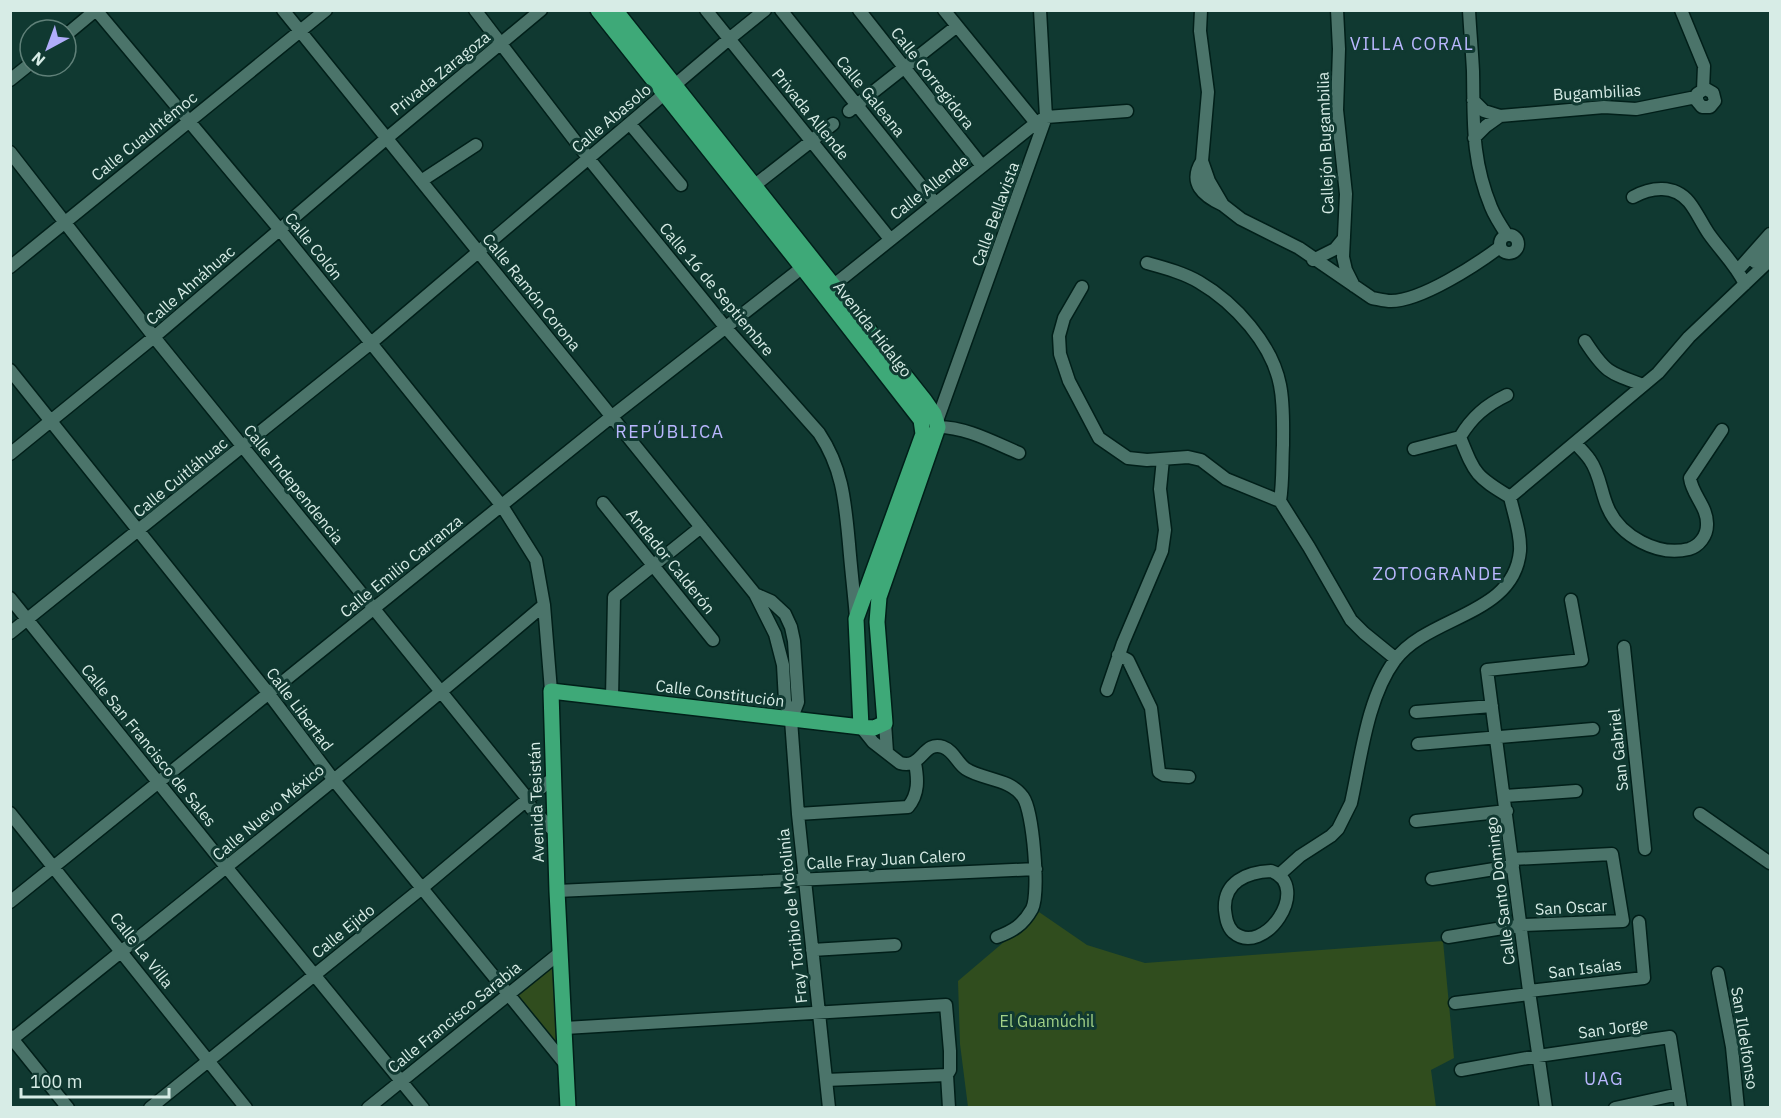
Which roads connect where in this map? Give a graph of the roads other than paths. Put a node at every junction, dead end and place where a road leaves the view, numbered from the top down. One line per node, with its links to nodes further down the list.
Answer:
1 (96, 10): 18 (street); 30 (street, Calle Colón)
2 (284, 10): 20 (street, Calle Ramón Corona)
3 (326, 10): 20 (street, Calle Cuauhtémoc)
4 (475, 10): 22 (street, Calle 16 de Septiembre)
5 (541, 10): 22 (street, Privada Zaragoza)
6 (598, 10): 24 (main road, Avenida Hidalgo)
7 (615, 10): 24 (main road, Avenida Hidalgo)
8 (706, 10): 21 (street, Privada Allende)
9 (765, 10): 21 (street, Calle Abasolo)
10 (781, 10): 26 (street, Calle Galeana)
11 (859, 10): 23 (street, Calle Corregidora)
12 (944, 10): 19 (street)
13 (1040, 10): 29 (street, Calle Bellavista)
14 (1200, 10): 52 (street)
15 (1337, 10): 48 (street, Callejón Bugambilia)
16 (1469, 10): 25 (street)
17 (1681, 10): 28 (street, Bugambilias)
18 (78, 25)
19 (957, 26): 23 (street); 29 (street)
20 (300, 31): 30 (street, Calle Cuauhtémoc); 33 (street, Calle Ramón Corona)
21 (729, 39): 24 (street, Calle Abasolo); 35 (street, Privada Allende)
22 (502, 44): 33 (street, Privada Zaragoza); 38 (street, Calle 16 de Septiembre)
23 (904, 67): 26 (street); 39 (street, Calle Corregidora)
24 (670, 90): 31 (street, Calle Abasolo); 42 (main road, Avenida Hidalgo); 54 (main road, Avenida Hidalgo)
25 (1473, 100): 28 (street); 34 (street)
26 (853, 108): 44 (street, Calle Galeana)
27 (1127, 111): 29 (street)
28 (1500, 116): 34 (street)
29 (1041, 120): 39 (street, Calle Allende); 71 (street, Calle Bellavista)
30 (188, 121): 45 (street, Calle Cuauhtémoc); 46 (street, Calle Colón)
31 (630, 124): 38 (street, Calle Abasolo); 41 (street)
32 (833, 124): 35 (street)
33 (387, 138): 40 (street, Calle Ramón Corona); 46 (street, Calle Ahnáhuac)
34 (1474, 138): 60 (street)
35 (811, 140): 42 (street); 49 (street, Privada Allende)
36 (476, 145): 40 (street)
37 (10, 152): 45 (street, Calle Independencia)
38 (589, 159): 51 (street, Calle Abasolo); 61 (street, Calle 16 de Septiembre)
39 (982, 166): 44 (street, Calle Allende)
40 (421, 181): 51 (street, Calle Ramón Corona)
41 (681, 185)
42 (755, 185): 54 (main road, Avenida Hidalgo)
43 (1633, 197): 57 (street)
44 (935, 203): 49 (street, Calle Allende)
45 (65, 224): 56 (street, Calle Cuauhtémoc); 62 (street, Calle Independencia)
46 (280, 230): 62 (street, Calle Ahnáhuac); 64 (street, Calle Colón)
47 (1770, 234): 57 (street)
48 (1344, 238): 52 (street); 60 (street, Callejón Bugambilia)
49 (890, 239): 58 (street, Calle Allende)
50 (1770, 246): 57 (street)
51 (478, 251): 64 (street, Calle Cuitláhuac); 69 (street, Calle Ramón Corona)
52 (1313, 260): 60 (street)
53 (1770, 260): 57 (street)
54 (808, 263): 58 (main road, Avenida Hidalgo); 61 (street, Calle Emilio Carranza); 65 (main road, Avenida Hidalgo)
55 (1147, 263): 81 (street)
56 (10, 267)
57 (1741, 276): 67 (street)
58 (834, 285): 65 (main road, Avenida Hidalgo)
59 (1082, 287): 79 (street)
60 (1354, 287)
61 (726, 328): 69 (street, Calle Emilio Carranza); 92 (street, Calle 16 de Septiembre)
62 (154, 337): 70 (street, Calle Ahnáhuac); 75 (street, Calle Independencia)
63 (1585, 341): 67 (street)
64 (371, 343): 75 (street, Calle Cuitláhuac); 83 (street, Calle Colón)
65 (890, 368): 71 (main road, Avenida Hidalgo); 92 (main road, Avenida Hidalgo)
66 (10, 370): 70 (street, Calle Libertad)
67 (1643, 385): 74 (street)
68 (1507, 395): 73 (street)
69 (612, 417): 83 (street, Calle Emilio Carranza); 84 (street, Calle Ramón Corona)
70 (51, 421): 78 (street, Calle Ahnáhuac); 85 (street, Calle Libertad)
71 (937, 424): 77 (street); 107 (main road)
72 (1722, 430): 74 (street)
73 (1460, 437): 76 (street); 80 (street)
74 (1575, 443): 80 (street)
75 (243, 447): 85 (street, Calle Cuitláhuac); 91 (street, Calle Independencia)
76 (1414, 449)
77 (1019, 453)
78 (10, 454)
79 (1163, 459): 81 (street); 97 (street)
80 (1510, 497): 98 (street)
81 (1280, 501): 98 (street)
82 (603, 503): 86 (street, Andador Calderón)
83 (502, 506): 90 (street, Avenida Tesistán); 91 (street, Calle Emilio Carranza)
84 (701, 527): 86 (street); 87 (street, Calle Ramón Corona)
85 (138, 531): 93 (street, Calle Cuitláhuac); 102 (street, Calle Libertad)
86 (653, 566): 95 (street, Andador Calderón); 103 (street)
87 (755, 594): 106 (street, Calle Ramón Corona); 106 (street, Calle Ramón Corona)
88 (10, 598): 93 (street, Calle San Francisco de Sales)
89 (1571, 600): 104 (street, Calle Santo Domingo)
90 (544, 605): 100 (street, Avenida Tesistán); 101 (street, Calle Nuevo México)
91 (374, 610): 101 (street, Calle Independencia); 102 (street, Calle Emilio Carranza)
92 (856, 619): 108 (main road, Avenida Hidalgo)
93 (28, 620): 94 (street, Calle Cuitláhuac); 117 (street, Calle San Francisco de Sales)
94 (10, 633)
95 (714, 640)
96 (1624, 647): 127 (street, San Gabriel)
97 (1118, 655): 99 (street); 114 (street)
98 (1396, 659): 133 (street)
99 (1107, 690)
100 (551, 691): 103 (main road, Calle Constitución); 115 (main road, Avenida Tesistán)
101 (441, 693): 116 (street, Calle Nuevo México); 120 (street, Calle Independencia)
102 (269, 694): 116 (street, Calle Libertad); 117 (street, Calle Emilio Carranza)
103 (612, 698): 106 (main road, Calle Constitución)
104 (1492, 706): 105 (street); 110 (street, Calle Santo Domingo)
105 (1416, 712)
106 (791, 720): 108 (main road, Calle Constitución); 123 (street, Fray Toribio de Motolinía)
107 (885, 723): 108 (main road, Calle Constitución); 112 (street)
108 (861, 727): 112 (street)
109 (1593, 729): 110 (street)
110 (1496, 737): 111 (street); 119 (street, Calle Santo Domingo)
111 (1418, 744)
112 (887, 752): 113 (street)
113 (915, 763): 123 (street); 132 (street)
114 (1190, 777)
115 (554, 778): 120 (street, Calle Ejido); 126 (main road, Avenida Tesistán)
116 (333, 779): 131 (street, Calle Nuevo México); 136 (street, Calle Libertad)
117 (159, 783): 130 (street, Calle Emilio Carranza); 131 (street, Calle San Francisco de Sales)
118 (1576, 791): 119 (street)
119 (1504, 796): 121 (street, Calle Santo Domingo)
120 (527, 798): 126 (street, Calle Independencia); 136 (street, Calle Ejido)
121 (1507, 811): 125 (street); 128 (street, Calle Santo Domingo)
122 (10, 813): 130 (street, Calle La Villa)
123 (798, 814): 134 (street, Fray Toribio de Motolinía)
124 (1700, 814): 129 (street)
125 (1416, 821)
126 (555, 832): 137 (main road, Avenida Tesistán)
127 (1645, 849)
128 (1513, 862): 135 (street); 140 (street, Calle Santo Domingo); 140 (street, San Oscar)
129 (1770, 863)
130 (54, 867): 138 (street, Calle Emilio Carranza); 145 (street, Calle La Villa)
131 (227, 868): 145 (street, Calle Nuevo México); 148 (street, Calle San Francisco de Sales)
132 (1036, 869): 134 (street, Calle Fray Juan Calero); 141 (street)
133 (1280, 874): 133 (street)
134 (805, 879): 137 (street, Calle Fray Juan Calero); 144 (street, Fray Toribio de Motolinía)
135 (1432, 879)
136 (422, 888): 148 (street, Calle Ejido); 149 (street, Calle Libertad)
137 (557, 891): 146 (main road, Avenida Tesistán)
138 (10, 902)
139 (1639, 922): 150 (street, San Isaías)
140 (1521, 926): 142 (street, San Oscar); 150 (street, Calle Santo Domingo)
141 (997, 937)
142 (1448, 937)
143 (895, 945): 144 (street)
144 (812, 950): 152 (street, Fray Toribio de Motolinía)
145 (121, 951): 154 (street, Calle Nuevo México); 156 (street, Calle La Villa)
146 (561, 952): 149 (street, Calle Francisco Sarabia); 153 (main road, Avenida Tesistán)
147 (1718, 973): 174 (street, San Ildelfonso)
148 (314, 975): 156 (street, Calle Ejido); 161 (street, Calle San Francisco de Sales)
149 (508, 993): 157 (street, Calle Libertad); 161 (street, Calle Francisco Sarabia)
150 (1529, 993): 151 (street, San Isaías); 155 (street, Calle Santo Domingo)
151 (1455, 1003)
152 (819, 1012): 153 (street); 159 (street); 160 (street, Fray Toribio de Motolinía)
153 (565, 1028): 157 (main road, Avenida Tesistán)
154 (11, 1039): 163 (street)
155 (1538, 1056): 158 (street, San Jorge); 162 (street, San Jorge); 171 (street, Calle Santo Domingo)
156 (208, 1061): 164 (street, Calle Ejido); 165 (street, Calle La Villa)
157 (566, 1065): 168 (main road, Avenida Tesistán)
158 (1461, 1070)
159 (947, 1075): 160 (street); 170 (street)
160 (826, 1080): 169 (street, Fray Toribio de Motolinía)
161 (401, 1081): 166 (street, Calle Francisco Sarabia); 167 (street, Calle San Francisco de Sales)
162 (1679, 1094): 172 (street); 173 (street, San Jorge)
163 (68, 1107)
164 (150, 1107)
165 (246, 1107)
166 (368, 1107)
167 (423, 1107)
168 (568, 1107)
169 (829, 1107)
170 (949, 1107)
171 (1546, 1107)
172 (1615, 1107)
173 (1681, 1107)
174 (1738, 1107)

